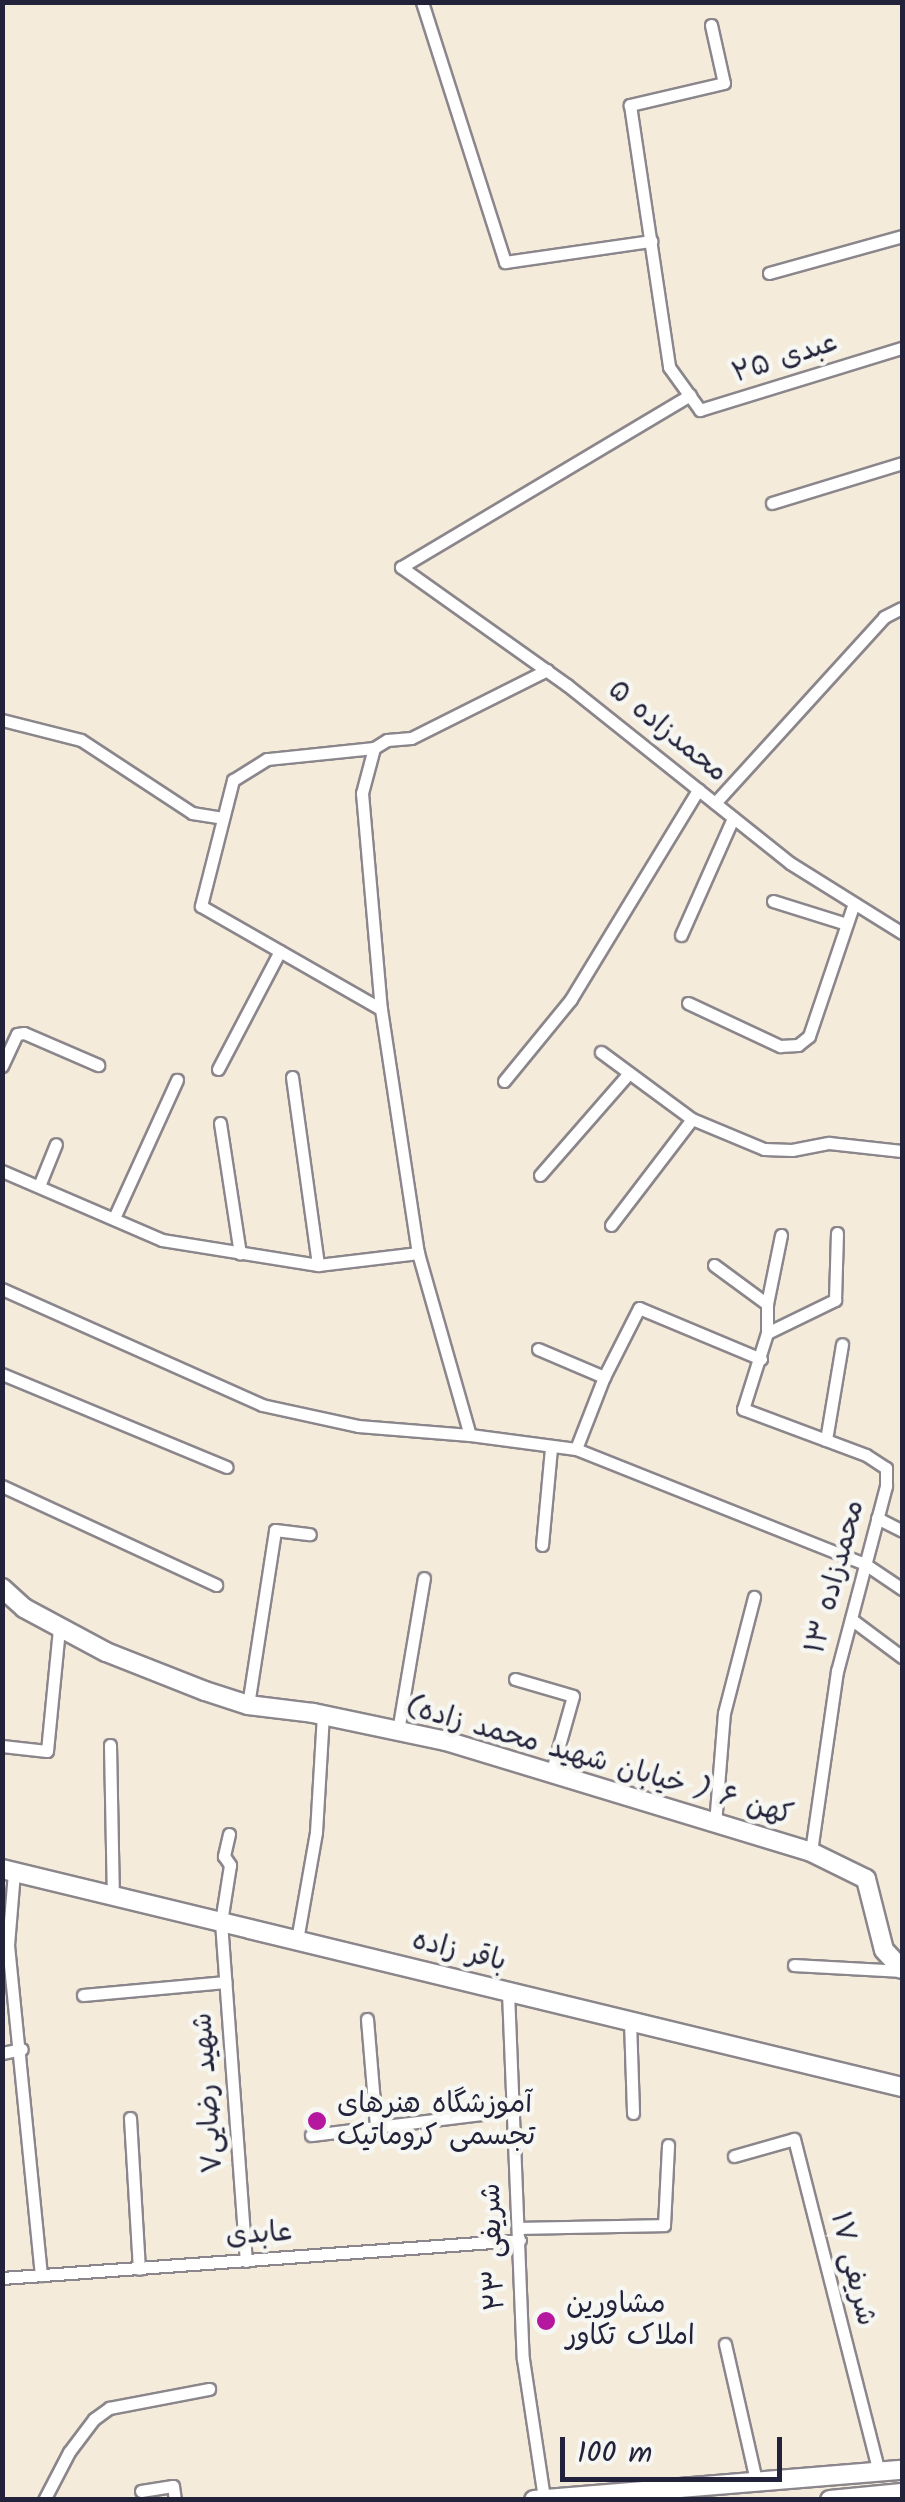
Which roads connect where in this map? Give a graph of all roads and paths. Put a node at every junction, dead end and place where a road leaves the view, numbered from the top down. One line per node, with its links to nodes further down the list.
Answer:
1 (422, 2): 4 (street)
2 (710, 25): 4 (street)
3 (902, 236): 5 (street)
4 (651, 241): 7 (street)
5 (769, 273)
6 (902, 348): 7 (street, عبدی ۲۵)
7 (690, 395): 11 (street, محمدزاده ۵)
8 (902, 463): 9 (street)
9 (772, 503)
10 (902, 608): 15 (street)
11 (547, 670): 13 (street); 14 (street, محمدزاده ۵)
12 (2, 720): 16 (street)
13 (374, 748): 16 (street); 25 (street)
14 (698, 790): 15 (street, محمدزاده ۵); 33 (street)
15 (715, 803): 17 (street, محمدزاده ۵)
16 (223, 818): 23 (street)
17 (734, 818): 19 (street, محمدزاده ۵); 22 (street)
18 (773, 901): 20 (street)
19 (854, 903): 20 (street); 21 (street, محمدزاده ۵)
20 (847, 924): 24 (street)
21 (902, 933)
22 (680, 934)
23 (280, 951): 25 (street); 29 (street)
24 (688, 1003)
25 (381, 1009): 46 (street)
26 (602, 1052): 30 (street)
27 (98, 1064): 28 (street)
28 (2, 1066)
29 (218, 1069)
30 (628, 1074): 34 (street); 39 (street)
31 (292, 1077): 48 (street)
32 (177, 1080): 41 (street)
33 (504, 1082)
34 (692, 1119): 37 (street); 42 (street)
35 (220, 1123): 45 (street)
36 (56, 1144): 40 (street)
37 (902, 1152)
38 (2, 1171): 40 (street)
39 (540, 1176)
40 (40, 1186): 41 (street)
41 (114, 1218): 45 (street)
42 (612, 1225)
43 (837, 1233): 51 (street)
44 (781, 1235): 50 (street)
45 (240, 1253): 48 (street)
46 (418, 1253): 48 (street); 57 (street)
47 (714, 1264): 50 (street)
48 (318, 1265)
49 (2, 1290): 57 (street)
50 (767, 1304): 51 (street)
51 (768, 1333): 54 (street)
52 (842, 1344): 58 (street)
53 (538, 1349): 56 (street)
54 (761, 1359): 56 (street); 58 (street, محمدزاده ۱۳)
55 (2, 1374): 61 (street)
56 (604, 1377): 60 (street)
57 (470, 1435): 59 (street)
58 (826, 1440): 63 (street, محمدزاده ۱۳)
59 (551, 1448): 60 (street); 66 (street)
60 (576, 1449): 67 (street)
61 (228, 1467)
62 (2, 1486): 69 (street)
63 (877, 1518): 64 (street); 67 (street, محمدزاده ۱۳)
64 (902, 1531)
65 (310, 1534): 77 (street)
66 (542, 1545)
67 (865, 1564): 71 (street); 73 (street, محمدزاده ۱۳)
68 (424, 1578): 79 (street)
69 (216, 1585)
70 (2, 1588): 74 (street, کهن ۶ ( خیابان شهید محمد زاده))
71 (902, 1589)
72 (754, 1598): 83 (street)
73 (851, 1619): 75 (street); 85 (street, محمدزاده ۱۳)
74 (59, 1628): 77 (street, کهن ۶ ( خیابان شهید محمد زاده)); 81 (street)
75 (902, 1657)
76 (515, 1679): 82 (street)
77 (248, 1705): 78 (street, کهن ۶ ( خیابان شهید محمد زاده))
78 (323, 1715): 79 (street, کهن ۶ ( خیابان شهید محمد زاده)); 89 (street)
79 (398, 1731): 82 (street, کهن ۶ ( خیابان شهید محمد زاده))
80 (110, 1745): 87 (street)
81 (2, 1746)
82 (551, 1774): 83 (street, کهن ۶ ( خیابان شهید محمد زاده))
83 (716, 1824): 85 (street, کهن ۶ ( خیابان شهید محمد زاده))
84 (229, 1834): 88 (street, شهید رضایی۷)
85 (811, 1852): 92 (street, کهن ۶ ( خیابان شهید محمد زاده))
86 (8, 1871): 87 (street, باقر زاده); 90 (street)
87 (114, 1896): 88 (street, باقر زاده)
88 (221, 1922): 89 (street, باقر زاده); 93 (street, شهید رضایی۷)
89 (297, 1940): 94 (street, باقر زاده)
90 (6, 1946): 98 (street)
91 (794, 1965): 92 (street)
92 (902, 1970)
93 (226, 1982): 95 (street); 109 (street, شهید رضایی۷)
94 (508, 1992): 97 (street, باقر زاده); 101 (street, شریفی ۲۳)
95 (83, 1995)
96 (368, 2018): 104 (street)
97 (630, 2022): 100 (street, باقر زاده); 102 (street)
98 (22, 2049): 99 (street); 111 (street)
99 (2, 2053)
100 (902, 2087)
101 (514, 2110): 104 (street); 108 (street, شریفی ۲۳)
102 (634, 2112)
103 (130, 2118): 110 (street)
104 (376, 2127): 105 (street)
105 (311, 2135)
106 (668, 2145): 108 (street, عابدی)
107 (734, 2156): 116 (street, شریفی ۱۷)
108 (520, 2234): 109 (street, عابدی); 121 (street, شریفی ۲۳)
109 (246, 2261): 110 (street, عابدی)
110 (139, 2269): 111 (street, عابدی)
111 (40, 2275): 112 (street, عابدی)
112 (2, 2278)
113 (726, 2344): 117 (street)
114 (209, 2390): 122 (street)
115 (902, 2470): 116 (street)
116 (879, 2472): 117 (street)
117 (756, 2481): 121 (street)
118 (141, 2491): 123 (street)
119 (902, 2493): 120 (street)
120 (856, 2498): 125 (street)
121 (544, 2499): 124 (street)
122 (44, 2500)
123 (174, 2500)
124 (534, 2500)
125 (830, 2500)

